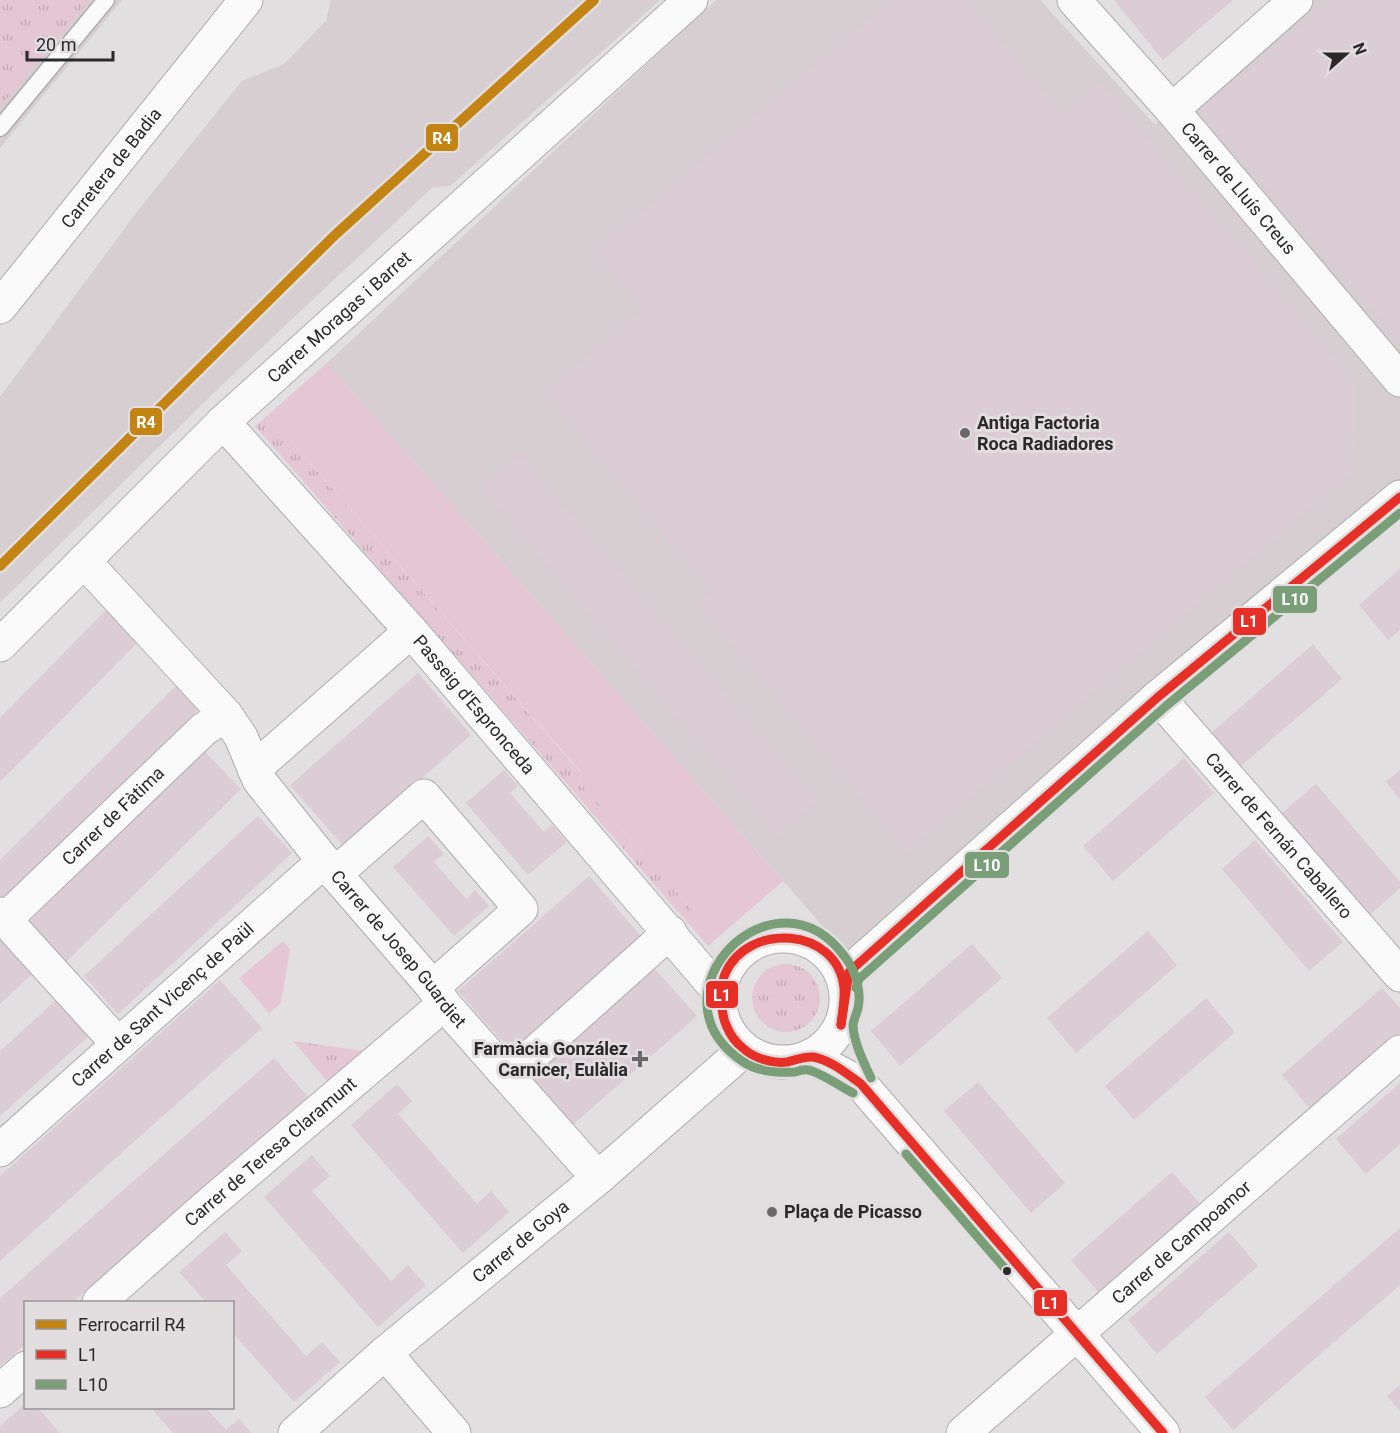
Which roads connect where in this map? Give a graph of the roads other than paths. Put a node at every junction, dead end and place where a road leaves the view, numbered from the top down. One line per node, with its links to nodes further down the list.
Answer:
1 (106, 0): 9 (lane)
2 (240, 0): 7 (street)
3 (246, 0): 7 (street)
4 (691, 0): 12 (street, Carrer Moragas i Barret)
5 (1074, 0): 8 (street, Carrer de Lluís Creus)
6 (1296, 0): 8 (street)
7 (222, 28): 10 (street, Carretera de Badia)
8 (1172, 110): 11 (street, Carrer de Lluís Creus)
9 (0, 128)
10 (0, 307)
11 (1400, 380)
12 (224, 422): 14 (street, Carrer Moragas i Barret); 15 (street, Passeig d'Espronceda)
13 (1400, 497): 17 (street)
14 (84, 561): 16 (street, Carrer Moragas i Barret); 18 (street, Carrer de Josep Guardiet)
15 (411, 631): 19 (street); 22 (street, Passeig d'Espronceda)
16 (0, 645)
17 (1158, 697): 23 (street, Carrer de Fernán Caballero); 24 (street)
18 (226, 715): 19 (street, Carrer de Josep Guardiet); 21 (street, Carrer de Fàtima)
19 (254, 769): 20 (street, Carrer de Josep Guardiet)
20 (329, 867): 26 (street, Carrer de Josep Guardiet); 26 (street, Carrer de Sant Vicenç de Paül); 28 (street, Carrer de Sant Vicenç de Paül)
21 (1, 916): 28 (street)
22 (670, 932): 25 (street, Passeig d'Espronceda); 32 (street)
23 (1400, 975)
24 (845, 984): 25 (street); 27 (street)
25 (720, 993): 29 (street)
26 (439, 996): 32 (street, Carrer de Josep Guardiet); 36 (street, Carrer de Teresa Claramunt)
27 (841, 1025): 31 (street); 33 (street)
28 (118, 1044): 34 (street, Carrer de Sant Vicenç de Paül)
29 (744, 1050): 31 (street); 35 (street, Carrer de Goya)
30 (1400, 1052): 37 (street, Carrer de Campoamor)
31 (810, 1057): 33 (street)
32 (509, 1076): 35 (street, Carrer de Josep Guardiet)
33 (861, 1084): 37 (street)
34 (0, 1150)
35 (598, 1178): 38 (street, Carrer de Goya)
36 (100, 1301)
37 (1077, 1333): 43 (street, Carrer de Campoamor); 44 (street)
38 (385, 1353): 41 (street, Carrer de Goya); 42 (street)
39 (24, 1370): 40 (street)
40 (0, 1391)
41 (295, 1433)
42 (454, 1433)
43 (963, 1433)
44 (1164, 1433)

